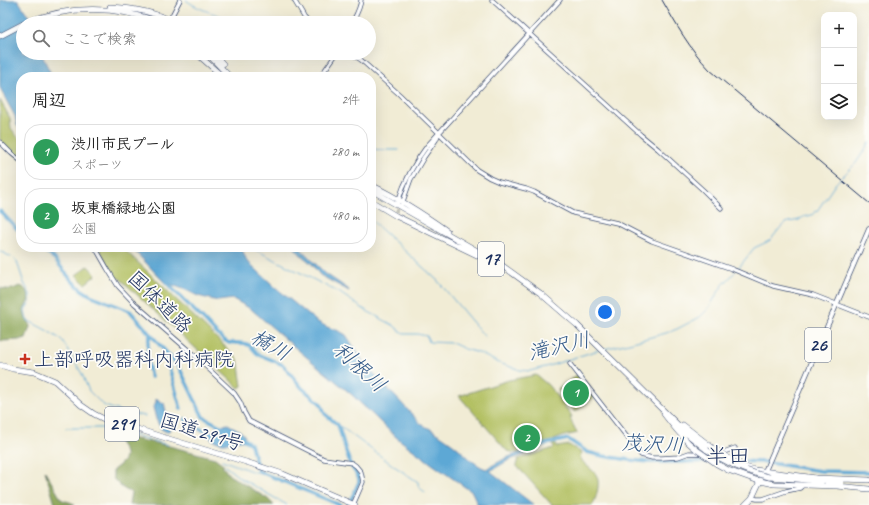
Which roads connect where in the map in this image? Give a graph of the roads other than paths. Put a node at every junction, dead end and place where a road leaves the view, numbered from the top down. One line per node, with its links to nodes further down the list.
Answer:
1 (180, 0): 12 (street)
2 (294, 0): 13 (street)
3 (361, 0): 14 (street)
4 (492, 0): 16 (street)
5 (560, 0): 16 (street)
6 (98, 8): 7 (highway); 8 (highway); 11 (highway)
7 (115, 11): 9 (highway); 10 (highway)
8 (43, 16)
9 (132, 16)
10 (142, 16)
11 (158, 16)
12 (172, 16)
13 (303, 16)
14 (356, 16)
15 (16, 28): 17 (highway)
16 (529, 33): 29 (street); 36 (street)
17 (0, 36)
18 (204, 60): 23 (highway)
19 (214, 60): 24 (highway)
20 (218, 60): 25 (highway)
21 (332, 60): 26 (street)
22 (361, 60): 27 (street)
23 (217, 72)
24 (226, 72)
25 (227, 72)
26 (324, 72)
27 (374, 72)
28 (376, 73): 29 (street)
29 (439, 133): 34 (street); 41 (street)
30 (0, 142): 31 (street)
31 (16, 157)
32 (376, 188): 34 (highway)
33 (376, 193): 39 (highway, 17)
34 (400, 202): 39 (highway)
35 (376, 204): 40 (highway)
36 (721, 208)
37 (869, 228): 41 (main road, 26)
38 (98, 252): 53 (street, 国体道路)
39 (494, 261): 40 (highway, 17)
40 (510, 272): 45 (highway, 17)
41 (836, 305): 42 (street); 48 (main road, 26)
42 (869, 317)
43 (570, 364): 47 (street)
44 (0, 365): 53 (highway, 国道291号 / 291)
45 (649, 396): 46 (highway, 17); 49 (highway, 17, bridge)
46 (661, 407): 48 (highway, 17, bridge); 51 (highway, 17, bridge)
47 (735, 448)
48 (766, 468): 49 (highway); 51 (highway, 17)
49 (760, 481): 50 (highway, 17); 52 (highway)
50 (803, 485): 51 (highway, 17); 52 (street)
51 (869, 485)
52 (752, 498): 54 (highway)
53 (352, 504)
54 (745, 505)

